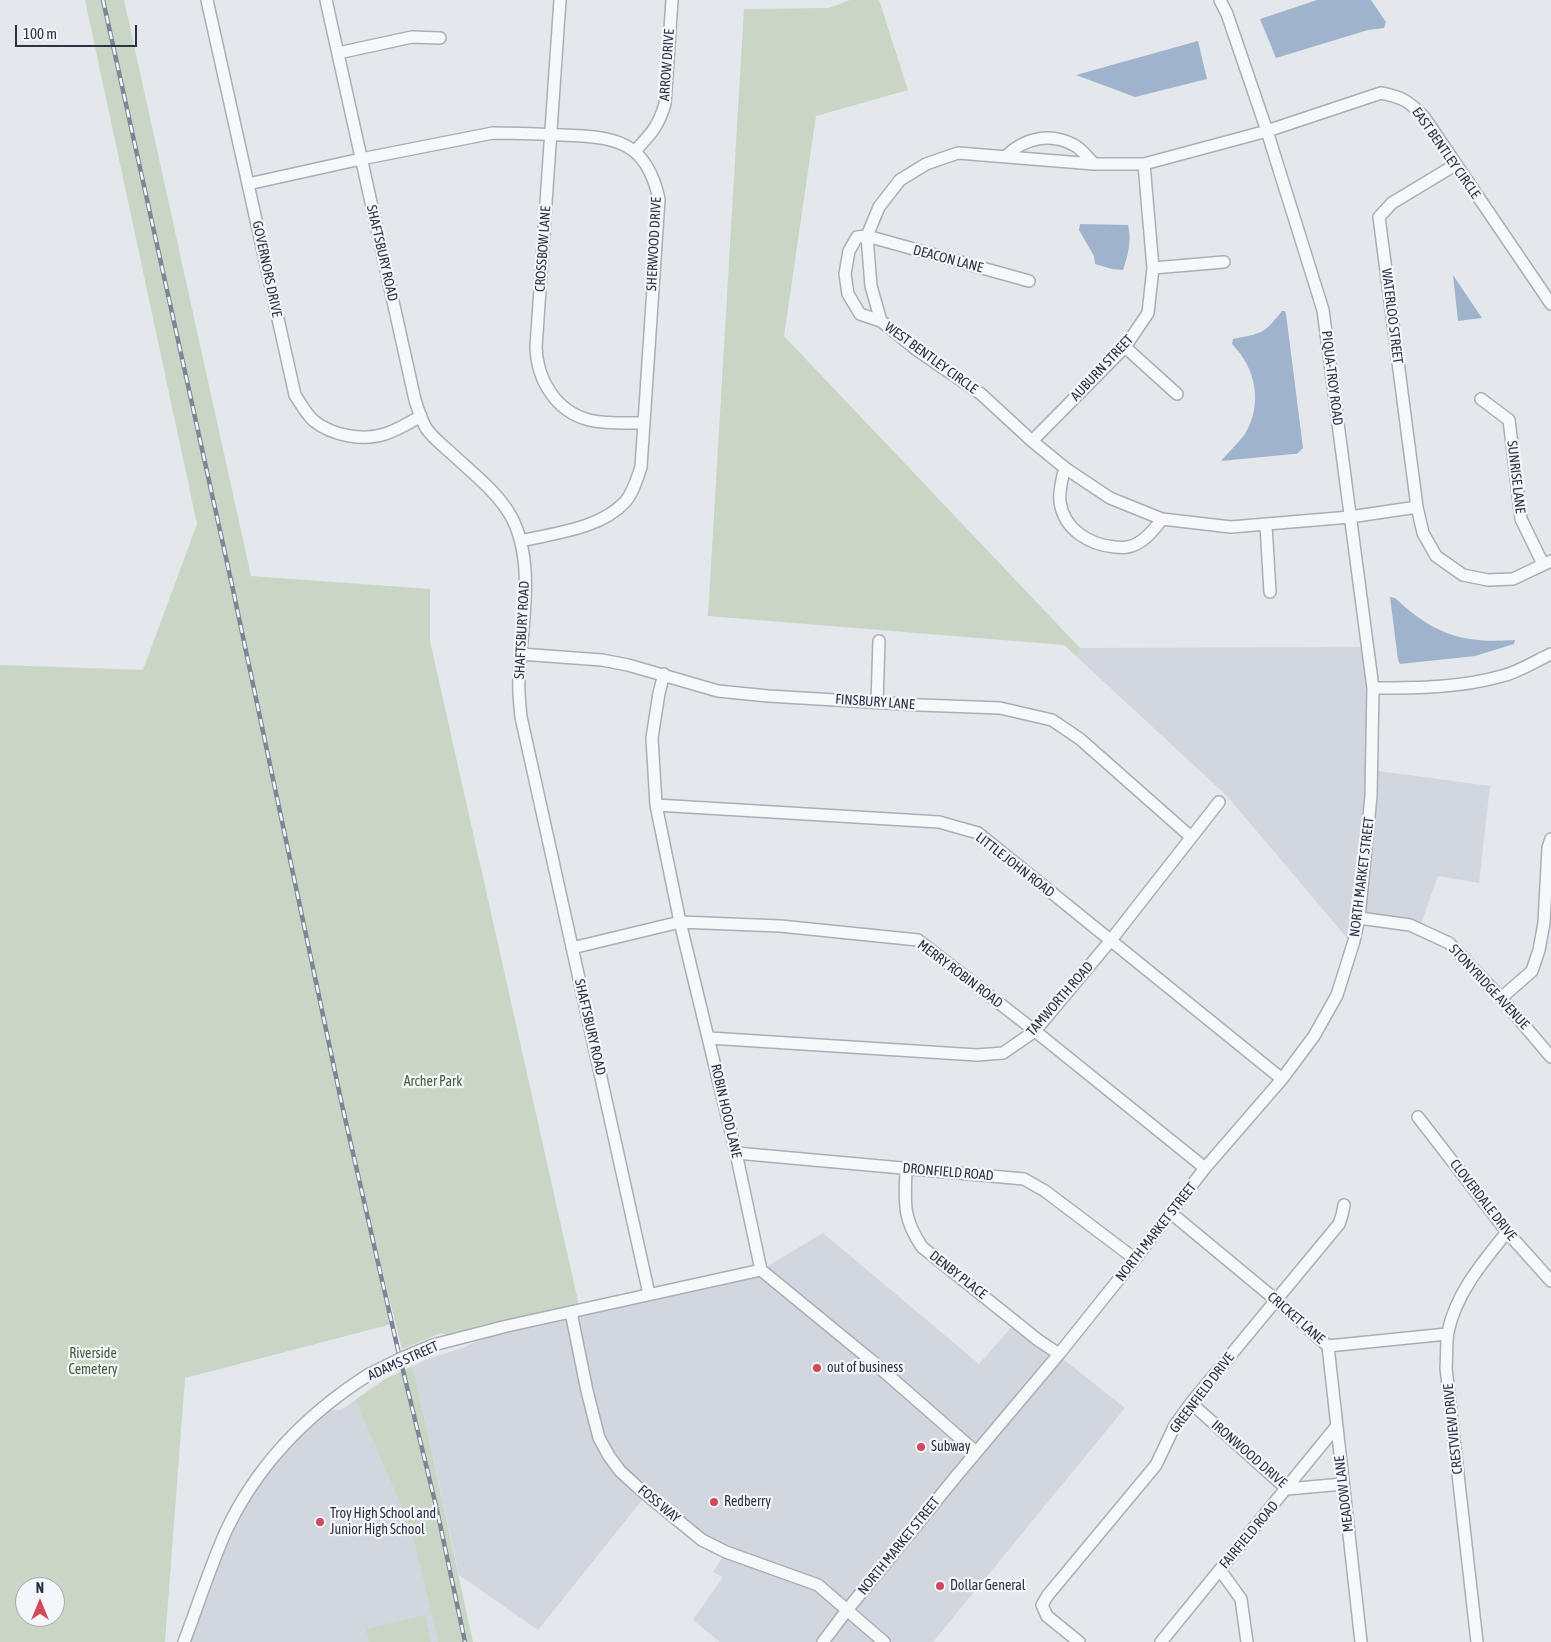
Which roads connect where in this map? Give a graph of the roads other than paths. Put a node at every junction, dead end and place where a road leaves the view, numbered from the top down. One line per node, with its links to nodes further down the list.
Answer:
1 (207, 0): 16 (street, GOVERNORS DRIVE)
2 (326, 0): 7 (street, SHAFTSBURY ROAD)
3 (560, 0): 9 (street, CROSSBOW LANE)
4 (672, 0): 10 (street, ARROW DRIVE)
5 (1220, 0): 8 (street, PIQUA-TROY ROAD)
6 (440, 38): 7 (street)
7 (338, 54): 12 (street, SHAFTSBURY ROAD)
8 (1267, 131): 14 (street, WEST BENTLEY CIRCLE); 15 (street, EAST BENTLEY CIRCLE); 31 (street, PIQUA-TROY ROAD)
9 (551, 134): 10 (street, SHERWOOD DRIVE); 12 (street, SHERWOOD DRIVE); 27 (street, CROSSBOW LANE)
10 (635, 151): 27 (street, SHERWOOD DRIVE)
11 (1006, 156): 13 (street, WEST BENTLEY CIRCLE); 13 (street); 17 (street, WEST BENTLEY CIRCLE)
12 (361, 159): 16 (street, SHERWOOD DRIVE); 26 (street, SHAFTSBURY ROAD)
13 (1094, 164): 14 (street, WEST BENTLEY CIRCLE)
14 (1144, 164): 19 (street, AUBURN STREET)
15 (1455, 165): 21 (street, EAST BENTLEY CIRCLE); 30 (street, WATERLOO STREET)
16 (248, 184): 26 (street, GOVERNORS DRIVE)
17 (867, 236): 20 (street, DEACON LANE); 22 (street, WEST BENTLEY CIRCLE); 22 (street)
18 (1224, 262): 19 (street)
19 (1153, 268): 23 (street, AUBURN STREET)
20 (1029, 281)
21 (1551, 304)
22 (881, 321): 28 (street, WEST BENTLEY CIRCLE)
23 (1125, 347): 24 (street); 28 (street, AUBURN STREET)
24 (1177, 394)
25 (1481, 399): 35 (street, SUNRISE LANE)
26 (421, 416): 34 (street, SHAFTSBURY ROAD)
27 (642, 423): 34 (street, SHERWOOD DRIVE)
28 (1032, 441): 29 (street, WEST BENTLEY CIRCLE)
29 (1064, 468): 32 (street, WEST BENTLEY CIRCLE); 32 (street)
30 (1417, 508): 31 (street); 35 (street)
31 (1350, 517): 33 (street, WEST BENTLEY CIRCLE); 41 (street, PIQUA-TROY ROAD)
32 (1162, 519): 33 (street, WEST BENTLEY CIRCLE)
33 (1266, 525): 36 (street)
34 (521, 540): 38 (street, SHAFTSBURY ROAD)
35 (1547, 562)
36 (1270, 592)
37 (879, 641): 42 (street)
38 (520, 654): 40 (street, FINSBURY LANE); 52 (street, SHAFTSBURY ROAD)
39 (1551, 654): 41 (street)
40 (664, 674): 42 (street, FINSBURY LANE); 45 (street, ROBIN HOOD LANE)
41 (1372, 688): 43 (street, PIQUA-TROY ROAD)
42 (877, 702): 46 (street, FINSBURY LANE)
43 (1371, 770): 49 (street, NORTH MARKET STREET)
44 (1219, 802): 46 (street, TAMWORTH ROAD)
45 (656, 805): 50 (street, ROBIN HOOD LANE); 51 (street, LITTLE JOHN ROAD)
46 (1191, 837): 51 (street, TAMWORTH ROAD)
47 (1551, 839): 48 (street)
48 (1548, 890): 53 (street)
49 (1359, 918): 53 (street, STONYRIDGE AVENUE); 57 (street, NORTH MARKET STREET)
50 (680, 922): 52 (street, MERRY ROBIN ROAD); 54 (street, MERRY ROBIN ROAD); 55 (street, ROBIN HOOD LANE)
51 (1111, 940): 54 (street, TAMWORTH ROAD); 57 (street, LITTLE JOHN ROAD)
52 (572, 948): 68 (street, SHAFTSBURY ROAD)
53 (1501, 998): 56 (street, STONYRIDGE AVENUE)
54 (1035, 1031): 55 (street, TAMWORTH ROAD); 60 (street, MERRY ROBIN ROAD)
55 (709, 1038): 59 (street, ROBIN HOOD LANE)
56 (1551, 1057)
57 (1282, 1079): 60 (street, NORTH MARKET STREET)
58 (1418, 1117): 64 (street, CLOVERDALE DRIVE)
59 (736, 1153): 61 (street, DRONFIELD ROAD); 66 (street, ROBIN HOOD LANE)
60 (1205, 1168): 63 (street, NORTH MARKET STREET)
61 (906, 1169): 65 (street, DRONFIELD ROAD); 73 (street, DENBY PLACE)
62 (1344, 1205): 69 (street, GREENFIELD DRIVE)
63 (1171, 1213): 65 (street, NORTH MARKET STREET); 69 (street, CRICKET LANE)
64 (1507, 1232): 67 (street, CLOVERDALE DRIVE); 71 (street, CRESTVIEW DRIVE)
65 (1135, 1260): 73 (street, NORTH MARKET STREET)
66 (761, 1270): 68 (street, ADAMS STREET); 76 (street)
67 (1551, 1281)
68 (649, 1294): 70 (street, ADAMS STREET)
69 (1276, 1300): 72 (street, CRICKET LANE); 74 (street, GREENFIELD DRIVE)
70 (571, 1312): 80 (street, FOSS WAY); 81 (street, ADAMS STREET, bridge)
71 (1447, 1334): 72 (street, CRICKET LANE); 88 (street, CRESTVIEW DRIVE)
72 (1328, 1346): 75 (street, MEADOW LANE)
73 (1059, 1354): 76 (street, NORTH MARKET STREET)
74 (1191, 1403): 78 (street, IRONWOOD DRIVE); 84 (street, GREENFIELD DRIVE)
75 (1336, 1427): 77 (street, MEADOW LANE); 78 (street, FAIRFIELD ROAD)
76 (976, 1452): 80 (street, NORTH MARKET STREET)
77 (1343, 1484): 78 (street, IRONWOOD DRIVE); 87 (street, MEADOW LANE)
78 (1287, 1489): 79 (street, FAIRFIELD ROAD)
79 (1220, 1570): 85 (street, FAIRFIELD ROAD); 86 (street)
80 (847, 1610): 82 (street, NORTH MARKET STREET); 83 (street, FOSS WAY)
81 (184, 1642)
82 (823, 1642)
83 (884, 1642)
84 (1079, 1642)
85 (1161, 1642)
86 (1248, 1642)
87 (1361, 1642)
88 (1477, 1642)

